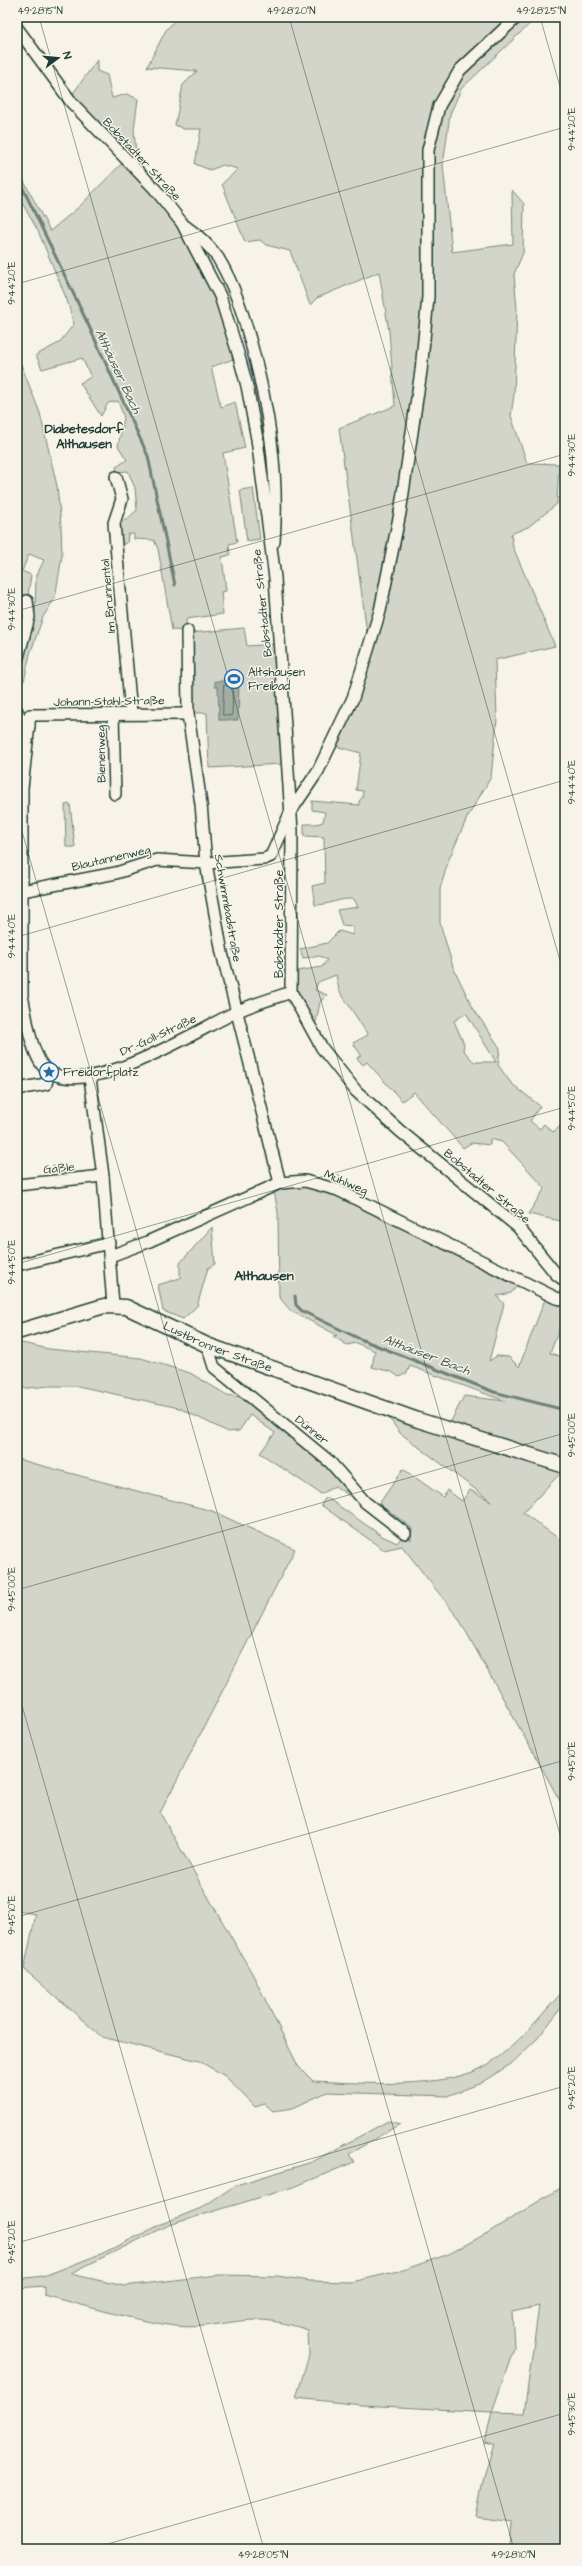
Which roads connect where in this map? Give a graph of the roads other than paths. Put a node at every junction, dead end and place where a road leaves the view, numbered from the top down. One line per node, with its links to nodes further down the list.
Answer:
1 (517, 17): 15 (street)
2 (17, 28): 3 (street, Bobstadter Straße)
3 (182, 223): 5 (street, Bobstadter Straße); 5 (street)
4 (116, 477): 11 (street, Im Brunnental)
5 (273, 564): 15 (street, Bobstadter Straße)
6 (28, 600): 8 (street)
7 (187, 632): 12 (street, Schwimmbadstraße)
8 (17, 661)
9 (17, 711): 13 (street)
10 (113, 714): 11 (street, Johann-Stahl-Straße); 13 (street, Johann-Stahl-Straße); 14 (street, Bienenweg)
11 (131, 714): 12 (street, Johann-Stahl-Straße)
12 (188, 714): 16 (street, Schwimmbadstraße)
13 (30, 720): 17 (street)
14 (115, 794)
15 (291, 811): 16 (street, Blautannenweg); 18 (street, Bobstadter Straße)
16 (206, 864): 17 (street, Blautannenweg); 19 (street, Schwimmbadstraße)
17 (22, 891): 20 (street)
18 (291, 992): 19 (street, Dr.-Goll-Straße); 29 (street, Bobstadter Straße)
19 (235, 1012): 21 (street, Dr.-Goll-Straße); 24 (street, Schwimmbadstraße)
20 (49, 1072): 21 (street); 22 (street)
21 (90, 1078): 23 (street)
22 (17, 1089)
23 (103, 1176): 25 (street, Gäßle); 26 (street)
24 (280, 1183): 27 (street, Mühlweg); 30 (street, Mühlweg)
25 (17, 1185)
26 (109, 1243): 27 (street); 28 (street)
27 (110, 1256): 31 (street)
28 (17, 1265)
29 (565, 1281)
30 (565, 1300)
31 (113, 1305): 32 (street); 33 (street, Lustbronner Straße)
32 (17, 1332)
33 (207, 1345): 34 (street, Lustbronner Straße); 35 (street, Dünner)
34 (565, 1466)
35 (405, 1533)

